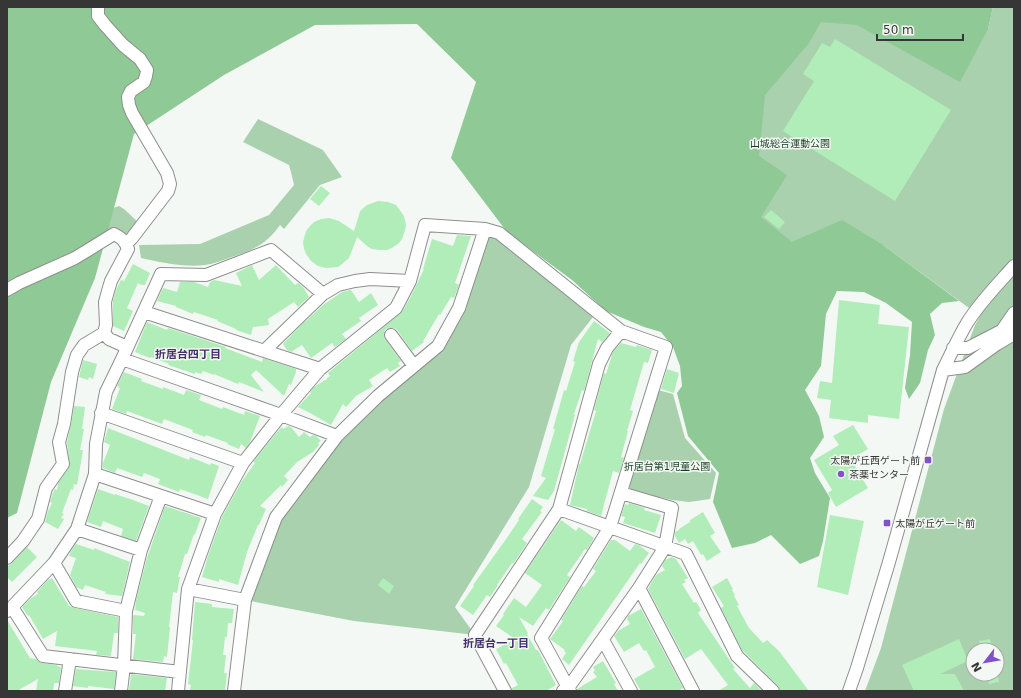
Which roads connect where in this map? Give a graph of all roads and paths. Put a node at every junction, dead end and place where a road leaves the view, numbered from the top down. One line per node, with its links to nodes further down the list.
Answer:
1 (98, 7): 3 (street)
2 (485, 229): 5 (street); 11 (street); 19 (street)
3 (126, 242): 6 (street); 12 (street)
4 (1014, 266): 16 (street)
5 (410, 281): 7 (street); 10 (street)
6 (7, 290)
7 (323, 294): 8 (street); 17 (street)
8 (144, 312): 15 (street); 17 (street)
9 (1013, 317): 16 (street)
10 (385, 328): 19 (street); 21 (street)
11 (622, 331): 28 (street); 30 (street)
12 (104, 333): 15 (street); 36 (street)
13 (1014, 334): 20 (street)
14 (1014, 343): 20 (street)
15 (127, 347): 18 (street)
16 (953, 348): 22 (street)
17 (264, 351): 21 (street)
18 (122, 359): 23 (street); 24 (street)
19 (414, 366): 25 (street)
20 (964, 367): 22 (street)
21 (320, 369): 24 (street)
22 (944, 370): 56 (street)
23 (102, 413): 26 (street); 27 (street)
24 (281, 415): 25 (street); 26 (street)
25 (337, 436): 40 (street)
26 (243, 463): 31 (street)
27 (95, 474): 29 (street); 33 (street)
28 (621, 493): 32 (street); 34 (street)
29 (161, 496): 31 (street); 35 (street)
30 (559, 509): 32 (street); 52 (street)
31 (215, 514): 39 (street)
32 (610, 527): 34 (street); 47 (street)
33 (76, 529): 35 (street); 37 (street)
34 (665, 547): 38 (street); 55 (street)
35 (141, 550): 42 (street)
36 (7, 558)
37 (54, 563): 41 (street); 42 (street)
38 (639, 588): 43 (street); 54 (street)
39 (188, 589): 40 (street); 46 (street)
40 (245, 600): 51 (street)
41 (10, 609): 44 (street)
42 (126, 611): 45 (street)
43 (603, 640): 47 (street); 53 (street)
44 (70, 659): 45 (street); 48 (street)
45 (124, 665): 46 (street); 49 (street)
46 (180, 672): 50 (street)
47 (567, 690)
48 (65, 691)
49 (121, 691)
50 (178, 691)
51 (234, 691)
52 (505, 691)
53 (631, 691)
54 (693, 691)
55 (773, 691)
56 (849, 691)

